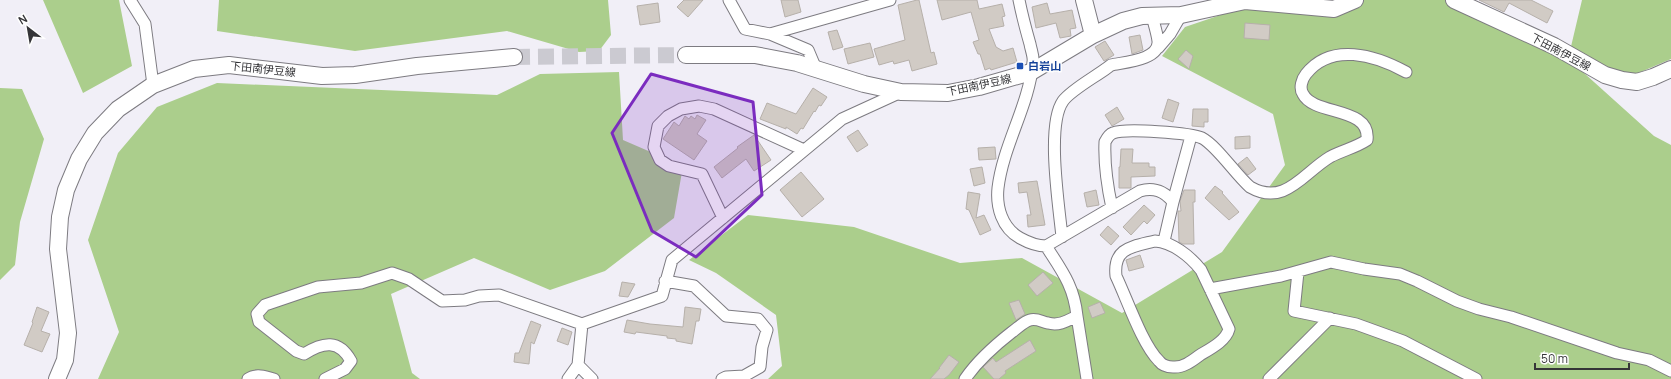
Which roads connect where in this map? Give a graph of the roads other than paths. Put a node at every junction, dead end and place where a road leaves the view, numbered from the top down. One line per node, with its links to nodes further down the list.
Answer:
1 (130, 0): 19 (street)
2 (729, 0): 10 (street)
3 (890, 0): 10 (street)
4 (1019, 0): 17 (street)
5 (1084, 0): 11 (main road)
6 (1355, 0): 8 (main road, 下田南伊豆線)
7 (1454, 0): 16 (main road, 下田南伊豆線)
8 (1181, 15): 9 (main road, 下田南伊豆線); 12 (street)
9 (1152, 16): 11 (main road, 下田南伊豆線); 12 (street)
10 (770, 34): 15 (street)
11 (1093, 35): 17 (main road, 下田南伊豆線)
12 (1158, 48): 26 (street)
13 (686, 55): 15 (main road, 下田南伊豆線)
14 (514, 57): 19 (main road, 下田南伊豆線)
15 (816, 69): 20 (main road, 下田南伊豆線)
16 (1671, 69)
17 (1031, 72): 20 (main road, 下田南伊豆線); 28 (street)
18 (1406, 72): 21 (street)
19 (153, 85): 37 (main road, 下田南伊豆線)
20 (901, 92): 22 (street)
21 (1191, 136): 23 (street); 24 (street)
22 (804, 150): 25 (street); 25 (street)
23 (1173, 202): 24 (street); 27 (street)
24 (1112, 208): 26 (street)
25 (723, 218): 30 (street)
26 (1062, 237): 28 (street)
27 (1164, 241): 31 (street); 31 (street)
28 (1046, 246): 32 (street)
29 (1298, 272): 31 (street); 33 (street); 36 (street)
30 (665, 281): 34 (street); 43 (street)
31 (1210, 289)
32 (1077, 316): 44 (street); 45 (street)
33 (1330, 318): 46 (street); 47 (street)
34 (582, 324): 35 (street); 40 (street)
35 (578, 365): 41 (street); 42 (street)
36 (1671, 371)
37 (57, 379)
38 (248, 379): 39 (street)
39 (274, 379)
40 (325, 379)
41 (568, 379)
42 (592, 379)
43 (722, 379)
44 (965, 379)
45 (1087, 379)
46 (1269, 379)
47 (1476, 379)

